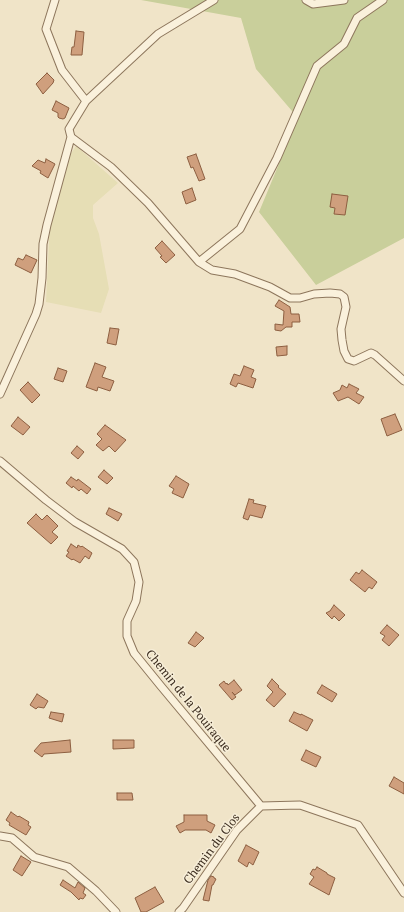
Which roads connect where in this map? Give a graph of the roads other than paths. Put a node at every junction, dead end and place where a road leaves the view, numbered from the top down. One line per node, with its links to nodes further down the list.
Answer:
1 (55, 0): 6 (street)
2 (214, 0): 6 (street)
3 (306, 0): 4 (street)
4 (344, 0)
5 (383, 0): 8 (street)
6 (86, 101): 7 (street)
7 (71, 137): 8 (street); 10 (street)
8 (199, 262): 9 (street)
9 (404, 381)
10 (0, 394)
11 (0, 461): 12 (street, Chemin de la Pouiraque)
12 (261, 806): 14 (street); 15 (street, Chemin du Clos)
13 (0, 836): 16 (street)
14 (404, 893)
15 (183, 911)
16 (116, 912)

